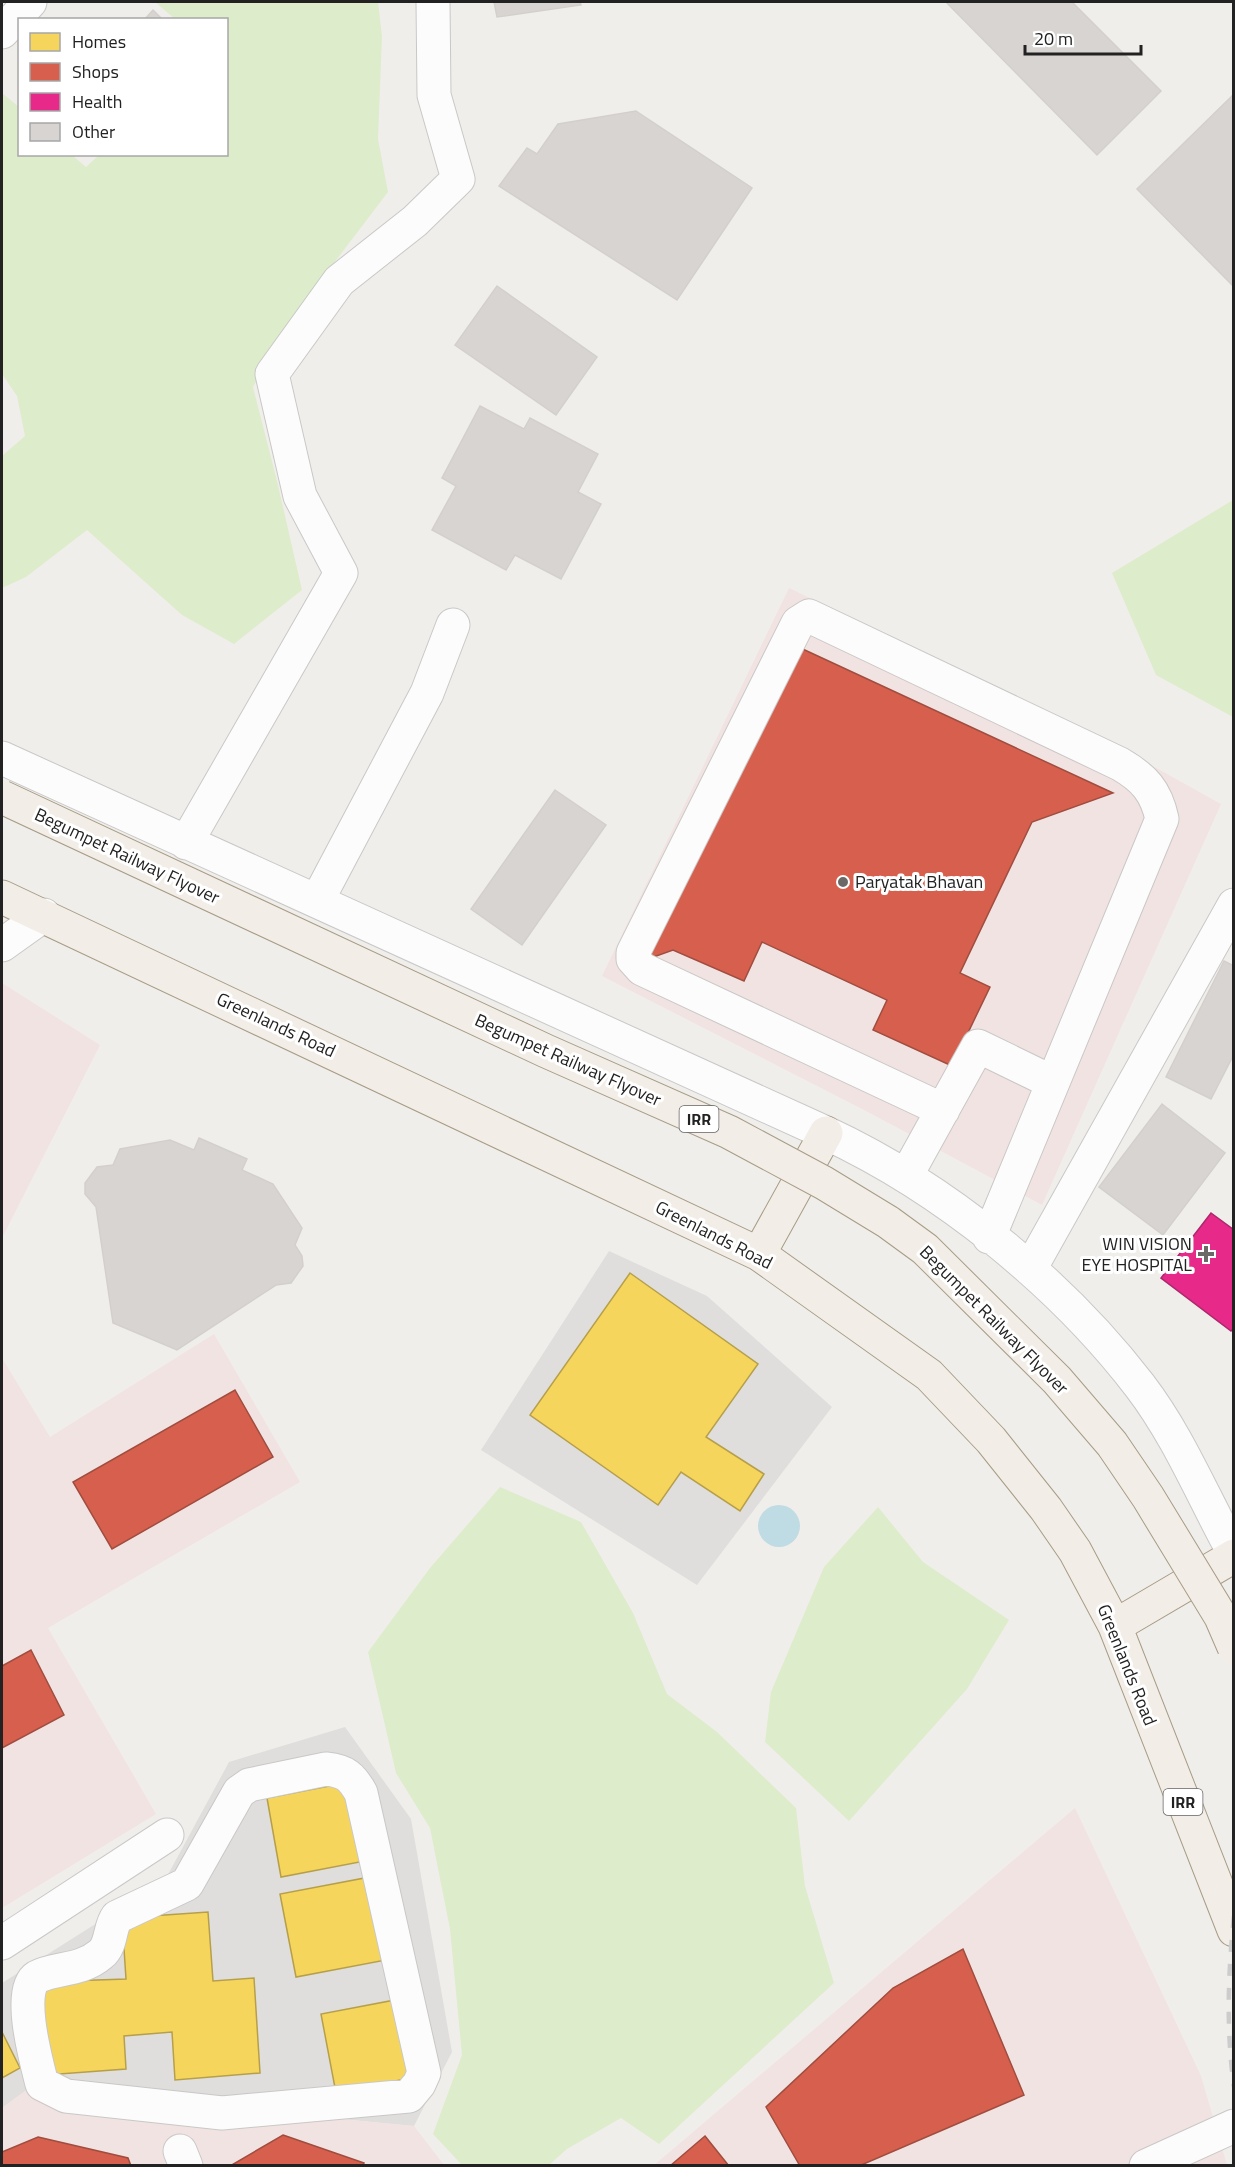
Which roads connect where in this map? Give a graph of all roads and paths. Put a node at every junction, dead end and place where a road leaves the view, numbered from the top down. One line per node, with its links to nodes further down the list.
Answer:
1 (30, 2): 3 (street)
2 (434, 2): 7 (street)
3 (2, 32)
4 (453, 625): 9 (street)
5 (2, 758): 7 (street, IRR)
6 (2, 797): 22 (main road, Begumpet Railway Flyover / IRR, bridge)
7 (186, 843): 9 (street, IRR)
8 (2, 897): 11 (main road, Greenlands Road / IRR)
9 (317, 901): 15 (street, IRR)
10 (1233, 905): 19 (street)
11 (44, 915): 12 (street); 18 (main road, Greenlands Road / IRR)
12 (2, 945)
13 (1052, 1082): 14 (street); 14 (street); 17 (street)
14 (943, 1110): 16 (street)
15 (826, 1133): 16 (street, IRR); 18 (main road)
16 (906, 1176): 17 (street, IRR)
17 (989, 1237): 19 (street, IRR)
18 (759, 1254): 21 (main road, Greenlands Road / IRR)
19 (1030, 1269): 20 (street, IRR)
20 (1233, 1554): 21 (main road)
21 (1115, 1626): 24 (main road, Greenlands Road / IRR)
22 (1233, 1647)
23 (188, 1884): 23 (street); 25 (street)
24 (1233, 1929)
25 (2, 1943)
26 (1233, 2126): 27 (street)
27 (1146, 2166)

